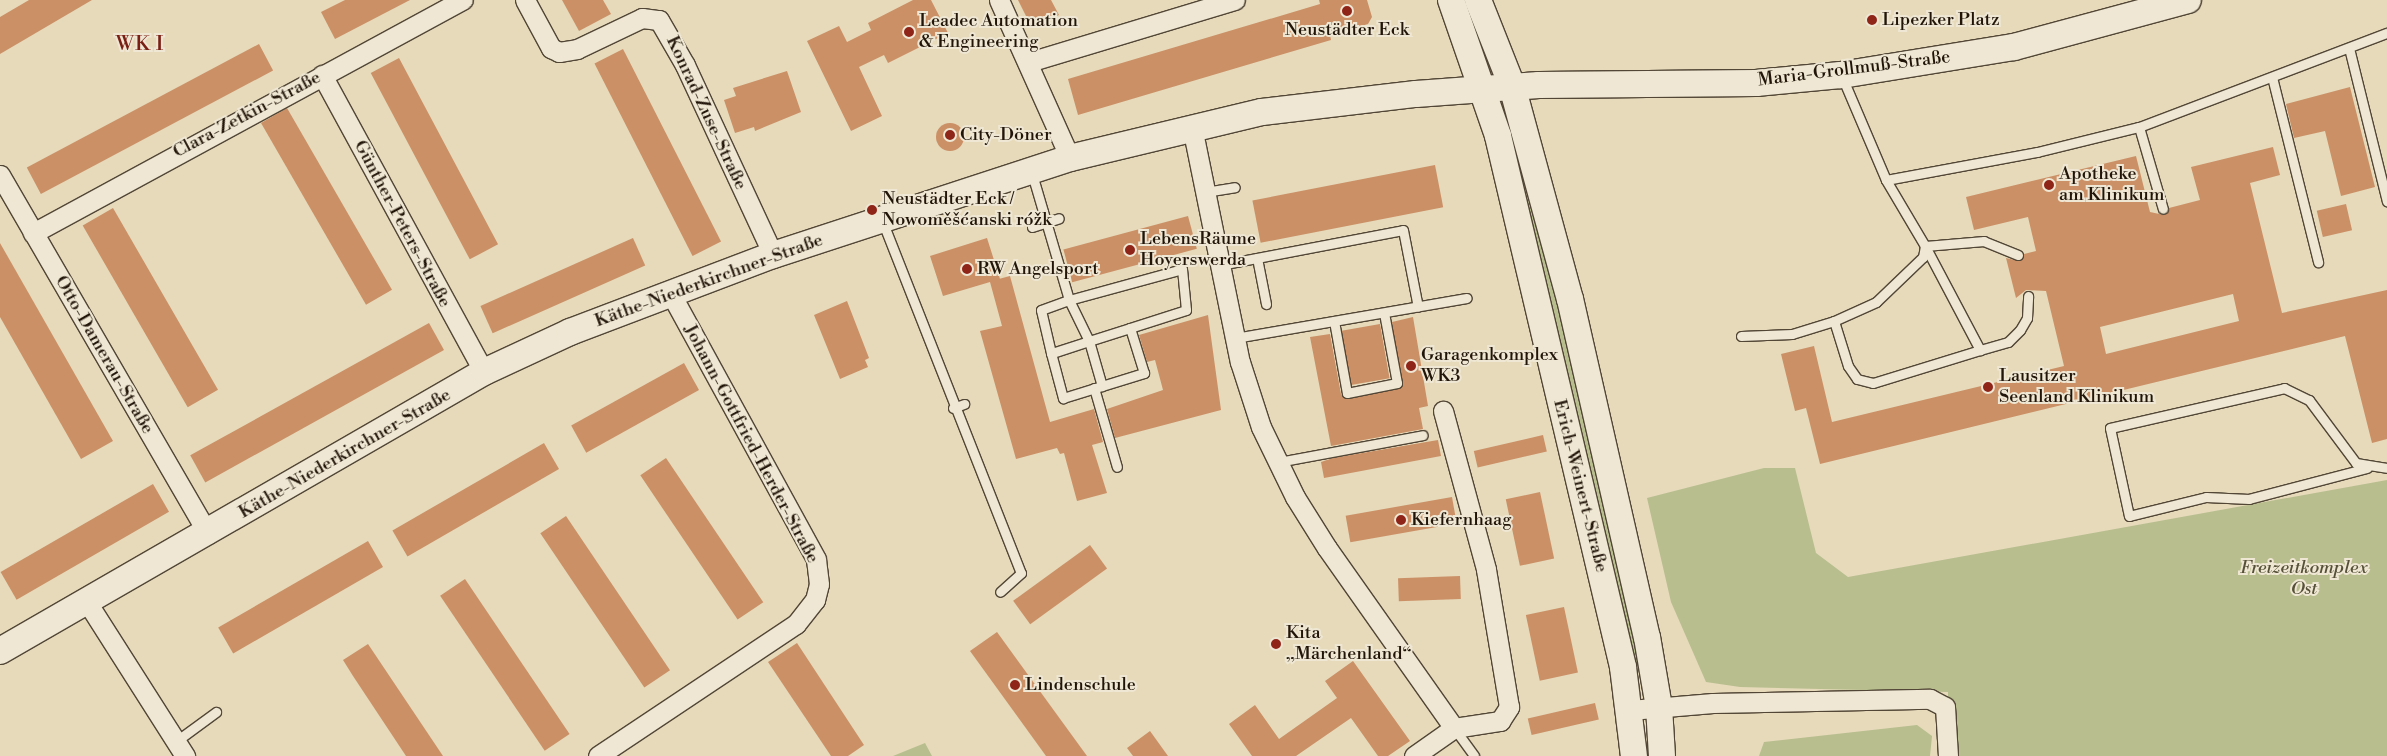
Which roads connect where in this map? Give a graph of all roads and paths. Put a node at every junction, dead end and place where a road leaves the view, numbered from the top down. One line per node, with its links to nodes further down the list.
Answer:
1 (463, 0): 11 (street, Clara-Zetkin-Straße)
2 (525, 0): 33 (street, Konrad-Zuse-Straße)
3 (999, 0): 10 (street)
4 (1235, 0): 10 (street)
5 (1451, 0): 15 (street, Erich-Weinert-Straße)
6 (1478, 0): 14 (street, Erich-Weinert-Straße)
7 (2188, 0): 12 (street, Maria-Grollmuß-Straße)
8 (2387, 33): 9 (lane)
9 (2349, 48): 13 (lane); 24 (lane)
10 (1029, 62): 18 (street)
11 (322, 74): 31 (street, Clara-Zetkin-Straße); 53 (street, Günther-Peters-Straße)
12 (1841, 75): 14 (street, Maria-Grollmuß-Straße); 21 (lane)
13 (2272, 77): 17 (lane); 36 (lane)
14 (1512, 86): 15 (street, Maria-Grollmuß-Straße); 67 (street, Erich-Weinert-Straße)
15 (1484, 88): 16 (street, Käthe-Niederkirchner-Straße); 68 (street, Erich-Weinert-Straße)
16 (1192, 127): 18 (street, Käthe-Niederkirchner-Straße); 23 (street)
17 (2139, 127): 21 (lane); 26 (lane)
18 (1070, 158): 19 (street, Käthe-Niederkirchner-Straße)
19 (1031, 171): 28 (street, Käthe-Niederkirchner-Straße); 29 (lane)
20 (0, 175): 25 (street, Otto-Damerau-Straße)
21 (1886, 180): 32 (lane)
22 (1235, 187): 23 (lane)
23 (1206, 192): 37 (street)
24 (2387, 201)
25 (7, 203): 31 (street, Otto-Damerau-Straße)
26 (2163, 209)
27 (1059, 218): 29 (lane)
28 (882, 220): 33 (street, Käthe-Niederkirchner-Straße); 56 (lane)
29 (1046, 222): 30 (lane); 41 (lane)
30 (1032, 227)
31 (33, 233): 63 (street, Otto-Damerau-Straße)
32 (1925, 246): 34 (lane); 46 (lane); 51 (lane)
33 (772, 255): 38 (street, Käthe-Niederkirchner-Straße)
34 (2018, 255)
35 (1257, 258): 37 (lane); 42 (lane); 43 (lane)
36 (2318, 262)
37 (1220, 265): 49 (street)
38 (670, 292): 53 (street, Käthe-Niederkirchner-Straße); 72 (street, Johann-Gottfried-Herder-Straße)
39 (2028, 296): 51 (lane)
40 (1467, 298): 43 (lane)
41 (1069, 300): 47 (lane); 50 (lane); 52 (lane)
42 (1266, 304)
43 (1418, 307): 44 (lane)
44 (1384, 313): 45 (lane); 45 (lane)
45 (1334, 321): 49 (lane)
46 (1834, 321): 48 (lane); 51 (lane)
47 (1130, 328): 50 (lane); 54 (lane)
48 (1742, 336)
49 (1235, 338): 59 (street)
50 (1089, 341): 52 (lane); 54 (lane)
51 (1980, 350)
52 (1051, 353): 54 (lane)
53 (484, 372): 63 (street, Käthe-Niederkirchner-Straße)
54 (1098, 387): 60 (lane)
55 (964, 404): 56 (lane)
56 (953, 408): 64 (lane)
57 (1443, 411): 70 (street)
58 (1423, 435): 59 (lane)
59 (1277, 463): 70 (street)
60 (1117, 467)
61 (2367, 468): 61 (lane); 62 (lane)
62 (2387, 468)
63 (208, 534): 65 (street, Käthe-Niederkirchner-Straße)
64 (1000, 592)
65 (87, 602): 66 (street, Käthe-Niederkirchner-Straße); 71 (street)
66 (0, 651)
67 (1659, 707): 68 (street); 76 (street, Erich-Weinert-Straße); 77 (street)
68 (1630, 710): 75 (street, Erich-Weinert-Straße)
69 (216, 712): 71 (lane)
70 (1454, 728): 73 (street); 74 (lane)
71 (180, 749)
72 (598, 756)
73 (1414, 756)
74 (1474, 756)
75 (1634, 756)
76 (1662, 756)
77 (1948, 756)

